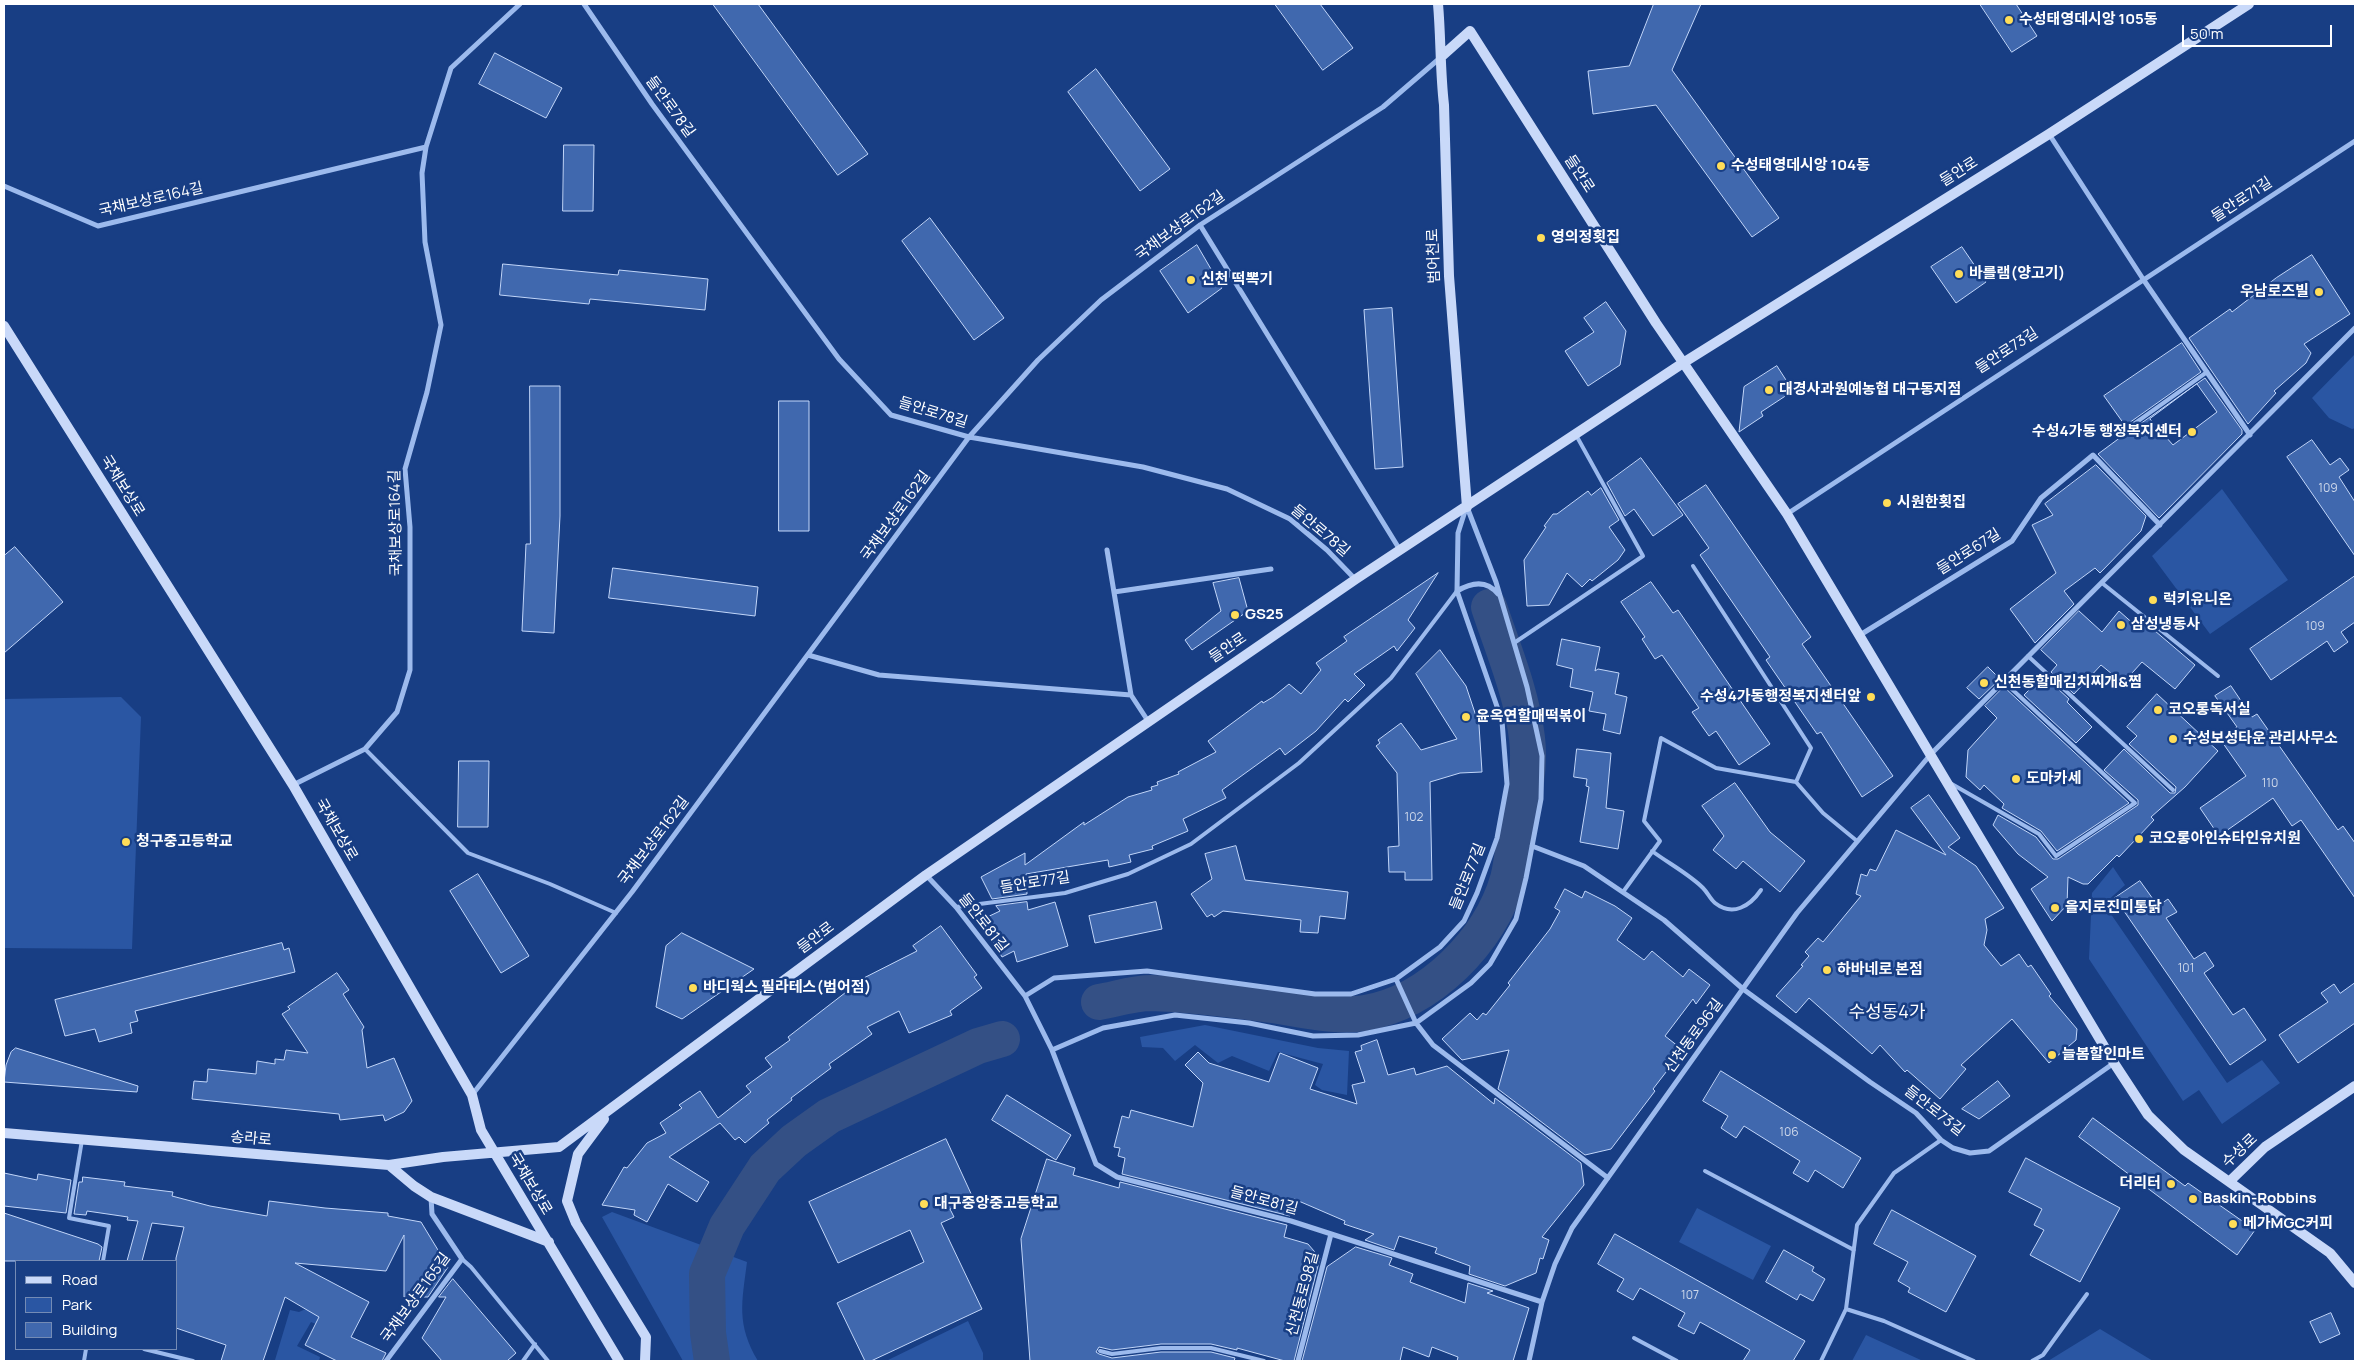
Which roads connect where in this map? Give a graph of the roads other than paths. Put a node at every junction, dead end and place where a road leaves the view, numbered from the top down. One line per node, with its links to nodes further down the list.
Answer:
1 (520, 4): 8 (street, 국채보상로164길)
2 (584, 4): 19 (street, 들안로78길)
3 (1438, 4): 5 (main road, 범어천로)
4 (2249, 4): 6 (main road, 들안로)
5 (1442, 56): 10 (street, 국채보상로162길); 14 (main road, 들안로); 20 (main road, 범어천로)
6 (2049, 134): 11 (street); 14 (main road, 들안로)
7 (2355, 141): 11 (street, 들안로71길)
8 (426, 147): 9 (street, 국채보상로164길); 40 (street, 국채보상로164길)
9 (4, 186)
10 (1200, 225): 19 (street, 국채보상로162길); 24 (street)
11 (2143, 279): 15 (street); 21 (street, 들안로73길)
12 (4, 326): 44 (main road, 국채보상로)
13 (2355, 328): 18 (street)
14 (1683, 363): 17 (main road, 들안로); 21 (main road)
15 (2207, 372): 16 (lane); 18 (street)
16 (2131, 426)
17 (1575, 434): 20 (main road, 들안로); 33 (lane)
18 (2250, 435): 22 (street)
19 (969, 436): 27 (street, 들안로78길); 34 (street, 국채보상로162길)
20 (1467, 507): 24 (main road, 들안로); 29 (street, 들안로77길); 31 (street)
21 (1787, 514): 32 (main road)
22 (2160, 525): 28 (street); 32 (street, 들안로67길)
23 (1107, 550): 30 (street)
24 (1400, 551): 27 (main road, 들안로)
25 (1693, 566): 43 (lane)
26 (1271, 569): 30 (street)
27 (1356, 579): 39 (main road, 들안로)
28 (2102, 583): 35 (street); 36 (lane)
29 (1457, 591): 31 (street); 52 (lane, 들안로77길); 54 (street, 들안로77길)
30 (1114, 592): 38 (street)
31 (1501, 597): 33 (street)
32 (1859, 636): 41 (main road)
33 (1514, 643): 47 (street)
34 (808, 656): 38 (street); 53 (street, 국채보상로162길)
35 (2028, 656): 37 (street); 45 (lane)
36 (2218, 676)
37 (2003, 682): 41 (street); 42 (lane)
38 (1131, 695): 39 (street)
39 (1148, 721): 49 (main road, 들안로)
40 (365, 749): 44 (street, 국채보상로164길); 53 (lane)
41 (1931, 754): 42 (main road); 46 (street, 신천동로96길)
42 (1946, 780): 59 (main road)
43 (1796, 782): 46 (lane); 48 (lane)
44 (293, 786): 61 (main road, 국채보상로)
45 (2173, 790)
46 (1857, 841): 55 (street, 신천동로96길)
47 (1532, 846): 51 (street, 들안로73길); 57 (street)
48 (1652, 852): 50 (lane); 51 (lane)
49 (926, 875): 52 (street, 들안로81길); 62 (main road, 들안로)
50 (1760, 890)
51 (1623, 892): 55 (street, 들안로73길)
52 (956, 907): 56 (street, 들안로81길)
53 (616, 913): 61 (street, 국채보상로162길)
54 (1396, 979): 56 (street, 들안로77길); 57 (street)
55 (1743, 989): 65 (street, 들안로73길); 69 (street, 신천동로96길)
56 (1025, 996): 58 (street, 들안로81길)
57 (1416, 1023): 58 (street); 69 (street)
58 (1052, 1050): 72 (street, 들안로81길)
59 (2114, 1063): 65 (street, 들안로73길); 70 (main road)
60 (2355, 1086): 70 (main road, 수성로)
61 (472, 1095): 66 (main road, 국채보상로)
62 (610, 1110): 66 (main road, 들안로); 90 (main road)
63 (4, 1133): 64 (main road, 송라로)
64 (82, 1140): 67 (main road, 송라로); 76 (lane)
65 (1941, 1140): 74 (lane)
66 (494, 1153): 67 (main road, 송라로); 73 (main road, 국채보상로)
67 (389, 1166): 71 (main road)
68 (1705, 1171): 74 (lane)
69 (1608, 1178): 79 (street, 신천동로96길)
70 (2230, 1181): 77 (main road, 수성로)
71 (431, 1197): 73 (main road); 75 (street, 국채보상로165길)
72 (1331, 1234): 79 (street, 들안로81길); 92 (street, 신천동로98길)
73 (549, 1242): 89 (main road, 국채보상로)
74 (1854, 1250): 80 (lane)
75 (462, 1259): 82 (lane); 86 (street, 국채보상로165길)
76 (102, 1260)
77 (2355, 1283)
78 (2087, 1294): 97 (lane)
79 (1542, 1302): 93 (street, 신천동로96길)
80 (1846, 1308): 95 (lane); 96 (lane)
81 (1634, 1338): 94 (lane)
82 (535, 1344): 87 (lane); 88 (lane)
83 (148, 1350): 85 (lane)
84 (1100, 1351): 91 (lane)
85 (193, 1361)
86 (386, 1361)
87 (523, 1361)
88 (548, 1361)
89 (619, 1361)
90 (645, 1361)
91 (1264, 1361)
92 (1298, 1361)
93 (1529, 1361)
94 (1677, 1361)
95 (1820, 1361)
96 (1974, 1361)
97 (2032, 1361)

